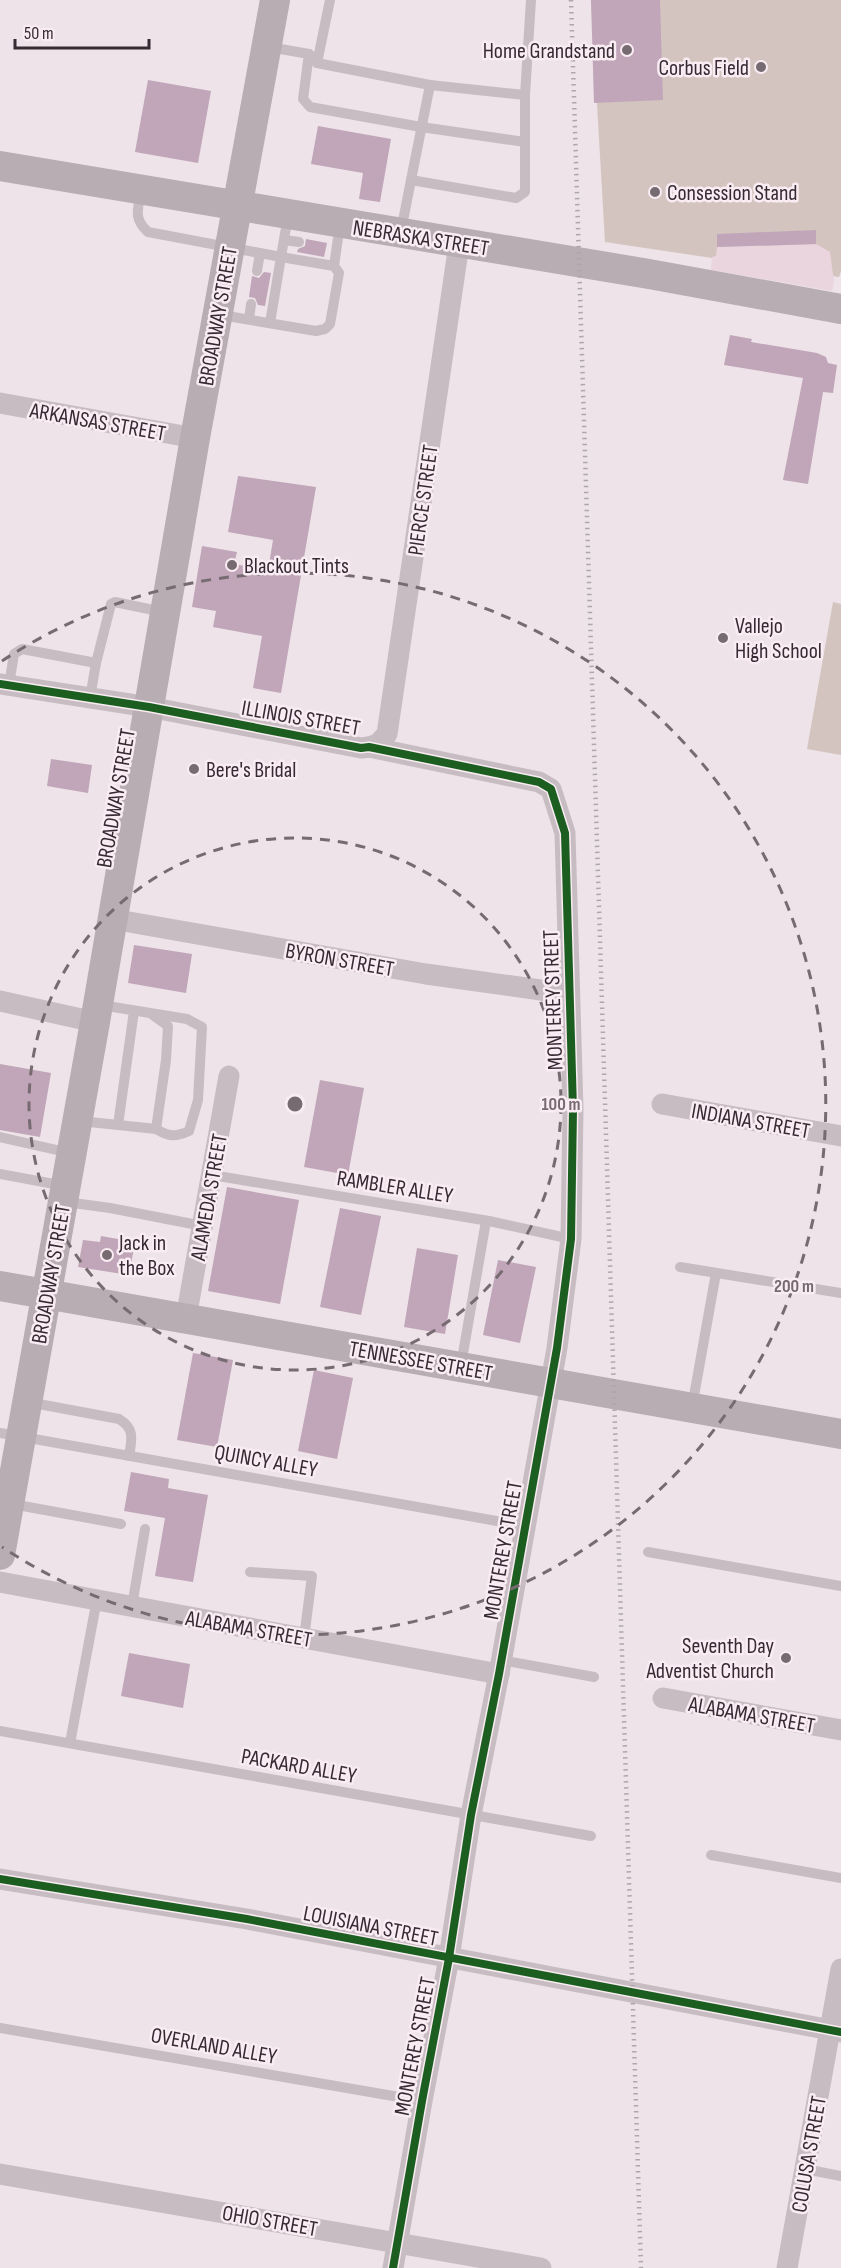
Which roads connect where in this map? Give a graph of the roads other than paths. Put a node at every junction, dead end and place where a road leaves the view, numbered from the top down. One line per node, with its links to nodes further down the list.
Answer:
1 (275, 0): 4 (main road, BROADWAY STREET)
2 (330, 0): 6 (lane)
3 (531, 0): 8 (lane)
4 (266, 46): 5 (lane); 14 (main road, BROADWAY STREET)
5 (309, 54): 6 (lane); 9 (lane)
6 (317, 63): 7 (lane)
7 (430, 85): 8 (lane); 9 (lane)
8 (525, 95): 10 (lane)
9 (421, 127): 10 (lane); 12 (lane)
10 (525, 142): 12 (lane)
11 (0, 166): 13 (main road, NEBRASKA STREET)
12 (411, 180): 16 (lane)
13 (142, 191): 14 (main road, NEBRASKA STREET); 19 (lane)
14 (237, 207): 15 (main road, NEBRASKA STREET); 19 (main road, BROADWAY STREET)
15 (290, 233): 17 (main road, NEBRASKA STREET); 21 (lane)
16 (400, 234): 17 (main road, NEBRASKA STREET); 18 (main road, NEBRASKA STREET)
17 (334, 240): 22 (lane)
18 (459, 244): 25 (main road, NEBRASKA STREET); 36 (street, PIERCE STREET)
19 (229, 247): 20 (lane); 26 (main road, BROADWAY STREET)
20 (260, 253): 21 (lane); 23 (lane)
21 (281, 256): 22 (lane); 28 (lane)
22 (334, 266): 28 (lane)
23 (257, 271)
24 (251, 303): 27 (lane)
25 (841, 309)
26 (217, 314): 27 (lane); 30 (main road, BROADWAY STREET)
27 (249, 320): 28 (lane)
28 (270, 323)
29 (0, 404): 30 (street, ARKANSAS STREET)
30 (195, 438): 31 (main road, BROADWAY STREET)
31 (165, 613): 32 (lane); 35 (main road, BROADWAY STREET)
32 (96, 663): 33 (lane); 34 (lane)
33 (4, 685): 34 (street, ILLINOIS STREET)
34 (90, 698): 35 (street, ILLINOIS STREET)
35 (149, 707): 36 (street, ILLINOIS STREET); 38 (main road, BROADWAY STREET)
36 (369, 747): 37 (street, ILLINOIS STREET)
37 (564, 831): 39 (street, MONTEREY STREET)
38 (112, 919): 39 (street, BYRON STREET); 42 (main road, BROADWAY STREET)
39 (569, 994): 57 (street, MONTEREY STREET)
40 (0, 1001): 42 (street)
41 (134, 1011): 42 (lane); 43 (lane); 47 (lane)
42 (96, 1013): 46 (main road, BROADWAY STREET)
43 (150, 1013): 48 (lane); 48 (lane)
44 (230, 1076): 53 (street, ALAMEDA STREET)
45 (662, 1104): 49 (street, INDIANA STREET)
46 (77, 1121): 47 (lane); 51 (main road, BROADWAY STREET)
47 (118, 1125): 48 (lane)
48 (156, 1129)
49 (841, 1136)
50 (0, 1137): 51 (lane)
51 (71, 1154): 54 (main road, BROADWAY STREET)
52 (0, 1174): 54 (lane)
53 (212, 1175): 55 (lane, RAMBLER ALLEY); 56 (street, ALAMEDA STREET)
54 (64, 1194): 56 (lane); 62 (main road, BROADWAY STREET)
55 (486, 1221): 57 (lane, RAMBLER ALLEY); 64 (lane)
56 (203, 1226): 63 (street, ALAMEDA STREET)
57 (571, 1239): 65 (street, MONTEREY STREET)
58 (680, 1268): 59 (lane)
59 (716, 1273): 61 (lane); 67 (lane)
60 (0, 1286): 62 (main road, TENNESSEE STREET)
61 (841, 1293)
62 (46, 1294): 63 (main road, TENNESSEE STREET); 66 (main road, BROADWAY STREET)
63 (186, 1318): 64 (main road, TENNESSEE STREET)
64 (460, 1367): 65 (main road, TENNESSEE STREET)
65 (551, 1383): 67 (main road, TENNESSEE STREET); 73 (street, MONTEREY STREET)
66 (27, 1402): 69 (main road, BROADWAY STREET); 70 (lane)
67 (692, 1407): 68 (main road, TENNESSEE STREET)
68 (841, 1434)
69 (11, 1435): 70 (lane, QUINCY ALLEY); 71 (main road, BROADWAY STREET)
70 (129, 1456): 73 (lane, QUINCY ALLEY)
71 (9, 1503): 72 (lane); 76 (main road, BROADWAY STREET)
72 (121, 1524)
73 (525, 1526): 83 (street, MONTEREY STREET)
74 (145, 1529): 81 (lane)
75 (648, 1552): 79 (lane)
76 (0, 1555)
77 (249, 1572): 82 (lane)
78 (0, 1581): 80 (street, ALABAMA STREET)
79 (841, 1586)
80 (97, 1599): 81 (street, ALABAMA STREET); 88 (lane)
81 (132, 1606): 82 (street, ALABAMA STREET)
82 (304, 1638): 83 (street, ALABAMA STREET)
83 (500, 1667): 84 (lane); 89 (street, MONTEREY STREET)
84 (594, 1677)
85 (663, 1698): 86 (street, ALABAMA STREET)
86 (841, 1730)
87 (0, 1731): 88 (lane, PACKARD ALLEY)
88 (70, 1743): 89 (lane, PACKARD ALLEY)
89 (471, 1815): 90 (lane, PACKARD ALLEY); 94 (street, MONTEREY STREET)
90 (591, 1836)
91 (711, 1855): 92 (lane)
92 (841, 1878)
93 (0, 1879): 94 (street, LOUISIANA STREET)
94 (449, 1958): 97 (street, LOUISIANA STREET); 98 (street, MONTEREY STREET)
95 (841, 1970): 97 (street, COLUSA STREET)
96 (0, 2028): 98 (lane, OVERLAND ALLEY)
97 (836, 2030): 99 (street, COLUSA STREET)
98 (422, 2101): 102 (street, MONTEREY STREET)
99 (805, 2169): 101 (lane); 105 (street, COLUSA STREET)
100 (0, 2174): 102 (street, OHIO STREET)
101 (841, 2176)
102 (398, 2242): 103 (street, MONTEREY STREET); 104 (street, OHIO STREET)
103 (393, 2268)
104 (541, 2268)
105 (788, 2268)

